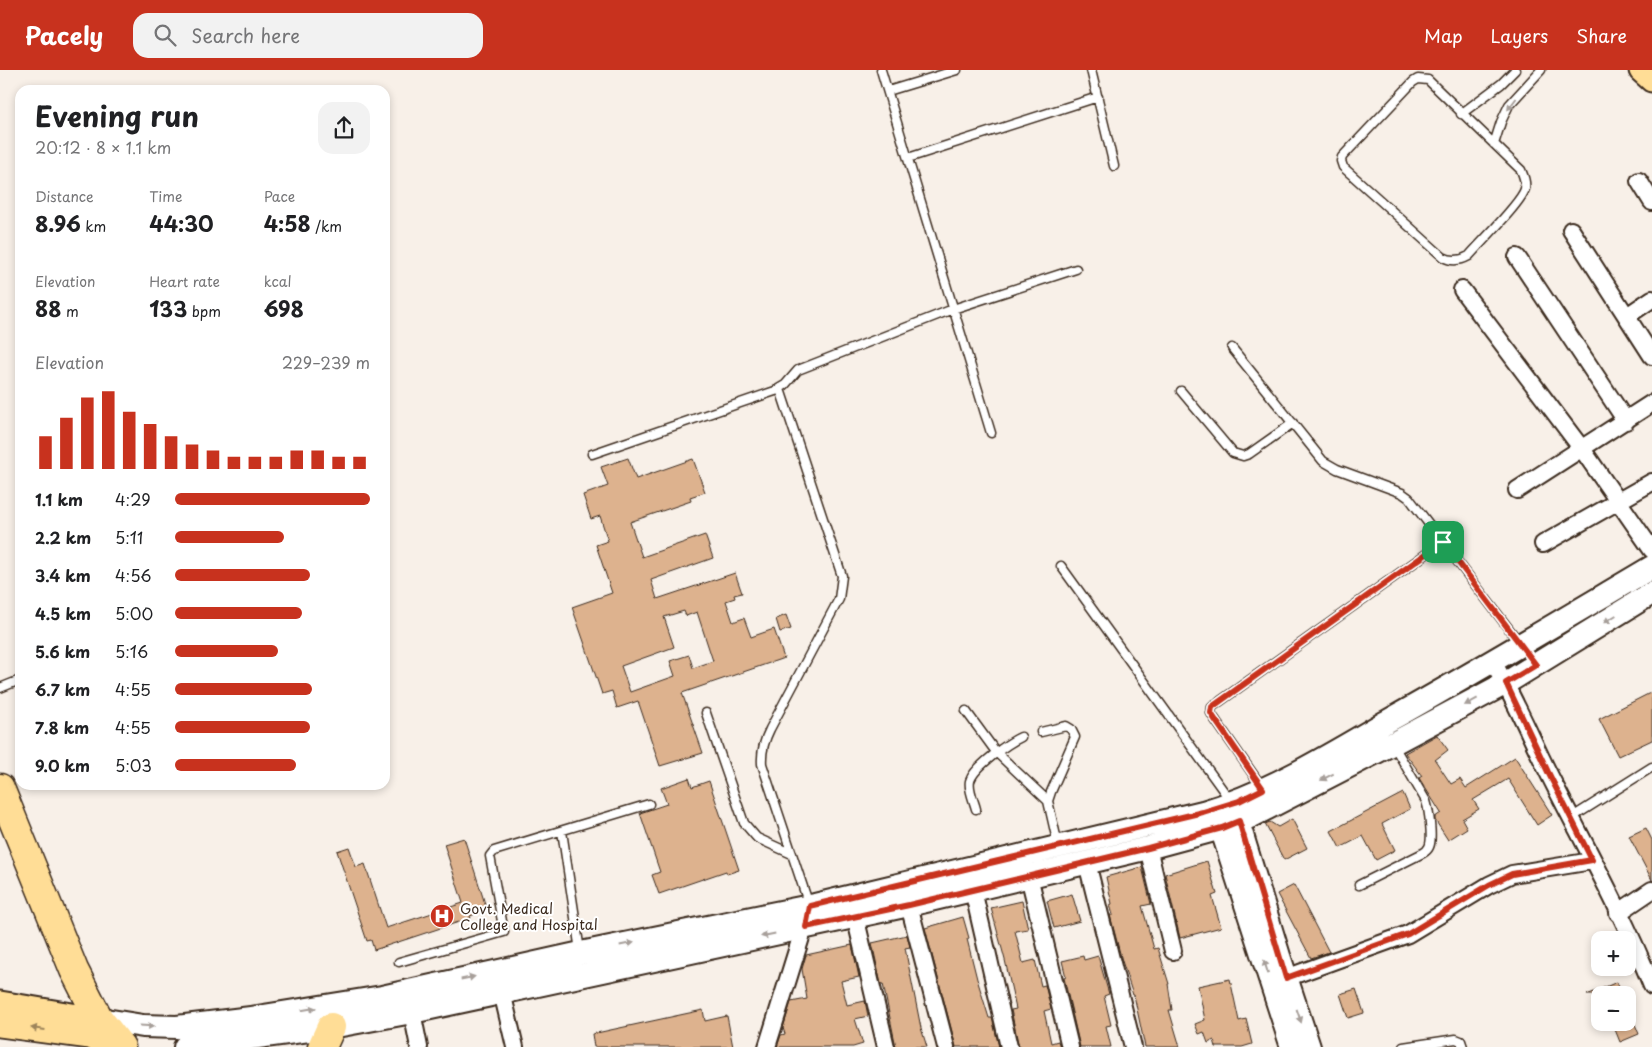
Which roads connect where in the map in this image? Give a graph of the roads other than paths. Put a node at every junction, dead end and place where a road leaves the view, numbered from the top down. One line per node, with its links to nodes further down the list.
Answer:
1 (881, 70): 8 (lane)
2 (957, 70): 8 (lane)
3 (1091, 70): 9 (lane)
4 (1515, 70): 10 (lane)
5 (1541, 70): 11 (lane, one-way to 11)
6 (1642, 70): 7 (main road)
7 (1652, 79)
8 (888, 91): 12 (lane)
9 (1098, 97): 12 (lane); 13 (lane)
10 (1461, 114): 11 (lane); 11 (lane)
11 (1494, 144)
12 (908, 158): 21 (lane)
13 (1114, 166)
14 (1639, 181): 15 (street)
15 (1652, 202)
16 (1571, 230): 22 (street)
17 (1517, 257): 28 (street)
18 (1076, 269): 21 (lane)
19 (1462, 290): 31 (street)
20 (1652, 300): 22 (street)
21 (953, 309): 25 (lane); 30 (lane)
22 (1627, 316): 24 (street)
23 (1232, 348): 29 (lane)
24 (1652, 356)
25 (780, 389): 32 (lane); 66 (lane)
26 (1181, 391): 29 (lane)
27 (1652, 403): 28 (street)
28 (1626, 420): 31 (street)
29 (1293, 424): 36 (lane)
30 (991, 433)
31 (1582, 449): 34 (street); 35 (street)
32 (592, 454)
33 (1652, 482): 35 (street)
34 (1517, 490)
35 (1618, 500): 37 (street); 38 (street)
36 (1443, 542): 42 (lane); 56 (lane)
37 (1543, 544)
38 (1652, 550)
39 (1061, 566): 60 (lane)
40 (1652, 568): 42 (main road)
41 (1652, 594): 44 (main road, one-way to 44)
42 (1522, 644): 43 (main road); 44 (lane)
43 (1493, 662): 46 (street); 51 (main road)
44 (1536, 665): 46 (main road)
45 (15, 682): 47 (lane)
46 (1506, 683): 51 (main road, one-way to 51); 61 (street)
47 (0, 688)
48 (966, 711): 53 (lane)
49 (706, 713): 66 (lane)
50 (1041, 732): 57 (lane)
51 (1386, 735): 56 (main road); 60 (main road, one-way to 60); 70 (lane)
52 (1021, 737): 53 (lane)
53 (996, 752): 57 (lane); 59 (lane)
54 (1652, 767): 61 (lane)
55 (0, 788): 86 (highway)
56 (1263, 789): 60 (main road)
57 (1048, 801): 64 (lane)
58 (649, 804): 62 (lane)
59 (976, 809)
60 (1227, 815): 64 (main road); 65 (main road); 80 (main road); 98 (main road, one-way to 60)
61 (1571, 818): 67 (street)
62 (562, 831): 78 (lane); 79 (lane)
63 (0, 834): 86 (highway)
64 (1059, 847): 76 (main road)
65 (1148, 848): 68 (main road); 77 (street)
66 (792, 854): 76 (lane)
67 (1592, 860): 74 (street); 80 (street)
68 (1087, 862): 69 (main road); 97 (street)
69 (1029, 876): 71 (main road); 96 (street)
70 (1359, 885)
71 (973, 890): 73 (main road); 95 (street)
72 (1652, 890): 74 (street)
73 (909, 905): 75 (main road); 94 (street)
74 (1618, 913): 81 (street)
75 (855, 916): 76 (main road); 93 (street)
76 (808, 917): 78 (main road, one-way to 76); 82 (main road, one-way to 82); 92 (street)
77 (1173, 951)
78 (581, 953): 86 (main road, one-way to 78)
79 (399, 962)
80 (1286, 978): 99 (main road, one-way to 99)
81 (1652, 986)
82 (502, 992): 84 (main road); 91 (street)
83 (0, 1004): 86 (main road)
84 (412, 1012): 87 (main road); 90 (street)
85 (0, 1024): 86 (main road, one-way to 85)
86 (92, 1030): 88 (highway)
87 (327, 1037): 89 (main road)
88 (120, 1047)
89 (185, 1047)
90 (419, 1047)
91 (515, 1047)
92 (767, 1047)
93 (886, 1047)
94 (946, 1047)
95 (1009, 1047)
96 (1070, 1047)
97 (1133, 1047)
98 (1292, 1047)
99 (1309, 1047)
100 (1403, 1047): 101 (lane)
101 (1463, 1047)

